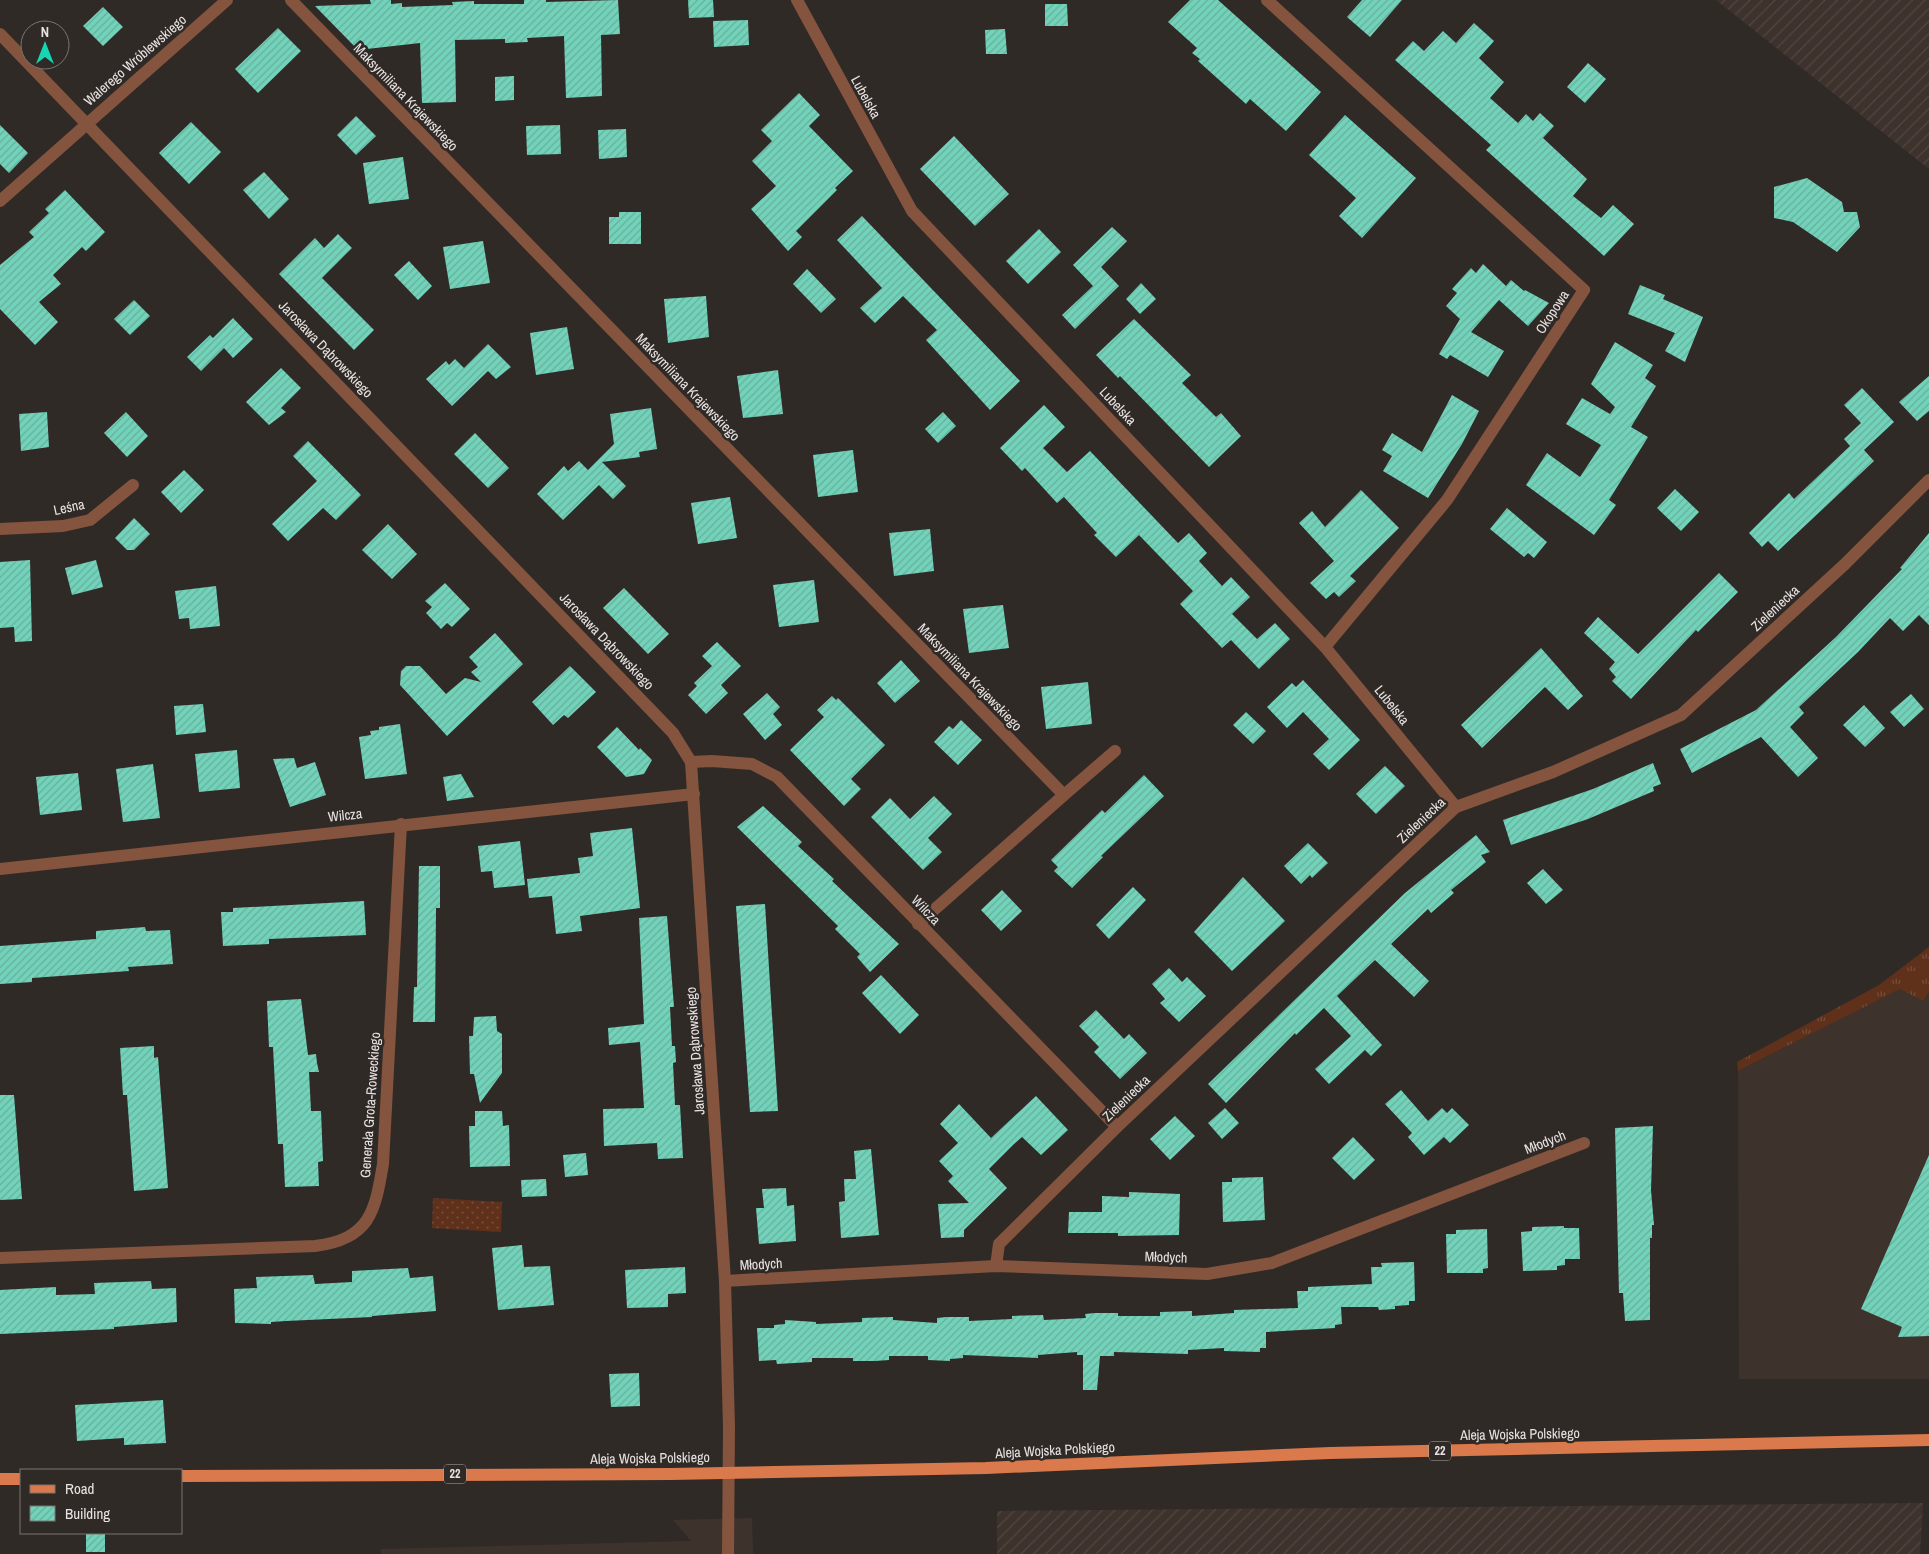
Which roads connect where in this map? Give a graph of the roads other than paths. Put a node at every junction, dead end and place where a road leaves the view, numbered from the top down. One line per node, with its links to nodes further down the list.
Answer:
1 (227, 0): 6 (street, Walerego Wróblewskiego)
2 (291, 0): 15 (street, Maksymiliana Krajewskiego)
3 (797, 0): 11 (street, Lubelska)
4 (1267, 0): 11 (street, Okopowa)
5 (0, 34): 6 (street, Jarosława Dąbrowskiego)
6 (86, 123): 7 (street); 13 (street, Jarosława Dąbrowskiego)
7 (0, 201)
8 (1929, 480): 16 (street, Zieleniecka)
9 (133, 485): 10 (street, Leśna)
10 (0, 529)
11 (1326, 647): 16 (street, Lubelska)
12 (1115, 751): 15 (street)
13 (691, 762): 14 (street, Jarosława Dąbrowskiego); 19 (street, Wilcza)
14 (694, 794): 17 (street, Wilcza); 24 (street, Jarosława Dąbrowskiego)
15 (1064, 795): 19 (street)
16 (1456, 807): 20 (street, Zieleniecka)
17 (401, 824): 18 (street, Wilcza); 22 (street, Generała Grota-Roweckiego)
18 (0, 869)
19 (918, 924): 20 (street, Wilcza)
20 (1117, 1127): 23 (street, Zieleniecka)
21 (1584, 1143): 23 (street, Młodych)
22 (0, 1258)
23 (996, 1266): 24 (street, Młodych)
24 (725, 1281): 26 (street, Jarosława Dąbrowskiego)
25 (1929, 1440): 26 (main road, Aleja Wojska Polskiego / 22)
26 (728, 1472): 27 (main road, Aleja Wojska Polskiego / 22); 30 (street, Jarosława Dąbrowskiego)
27 (182, 1476)
28 (0, 1479): 29 (main road)
29 (20, 1479)
30 (728, 1554)

